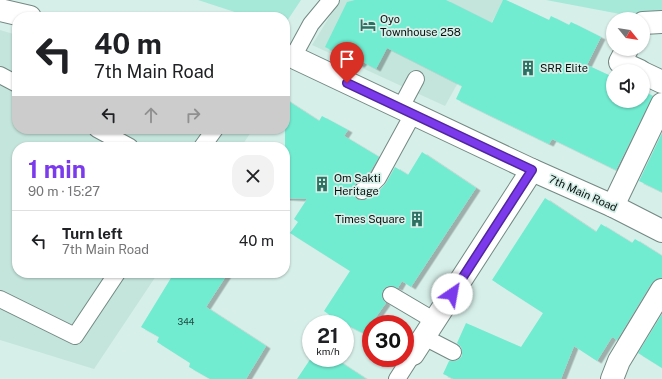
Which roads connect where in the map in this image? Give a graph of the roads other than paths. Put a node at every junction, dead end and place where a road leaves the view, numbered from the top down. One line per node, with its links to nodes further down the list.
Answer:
1 (331, 0): 6 (lane)
2 (0, 10): 3 (street)
3 (12, 13)
4 (662, 22): 5 (street)
5 (650, 23)
6 (290, 55)
7 (290, 56): 16 (street, 7th Main Road)
8 (623, 56): 9 (street)
9 (624, 64)
10 (0, 74): 13 (lane)
11 (650, 76): 14 (street)
12 (416, 79): 16 (lane)
13 (12, 81)
14 (662, 82)
15 (662, 104): 21 (street)
16 (407, 112): 19 (street, 7th Main Road); 20 (lane)
17 (106, 134): 18 (lane)
18 (121, 142)
19 (532, 170): 21 (street, 7th Main Road); 27 (street)
20 (362, 190)
21 (613, 206): 22 (street, 7th Main Road)
22 (662, 231)
23 (114, 278): 26 (lane)
24 (662, 290): 30 (street)
25 (391, 295): 27 (lane)
26 (0, 299)
27 (424, 337): 28 (lane); 29 (lane)
28 (453, 352)
29 (397, 379)
30 (612, 379)

